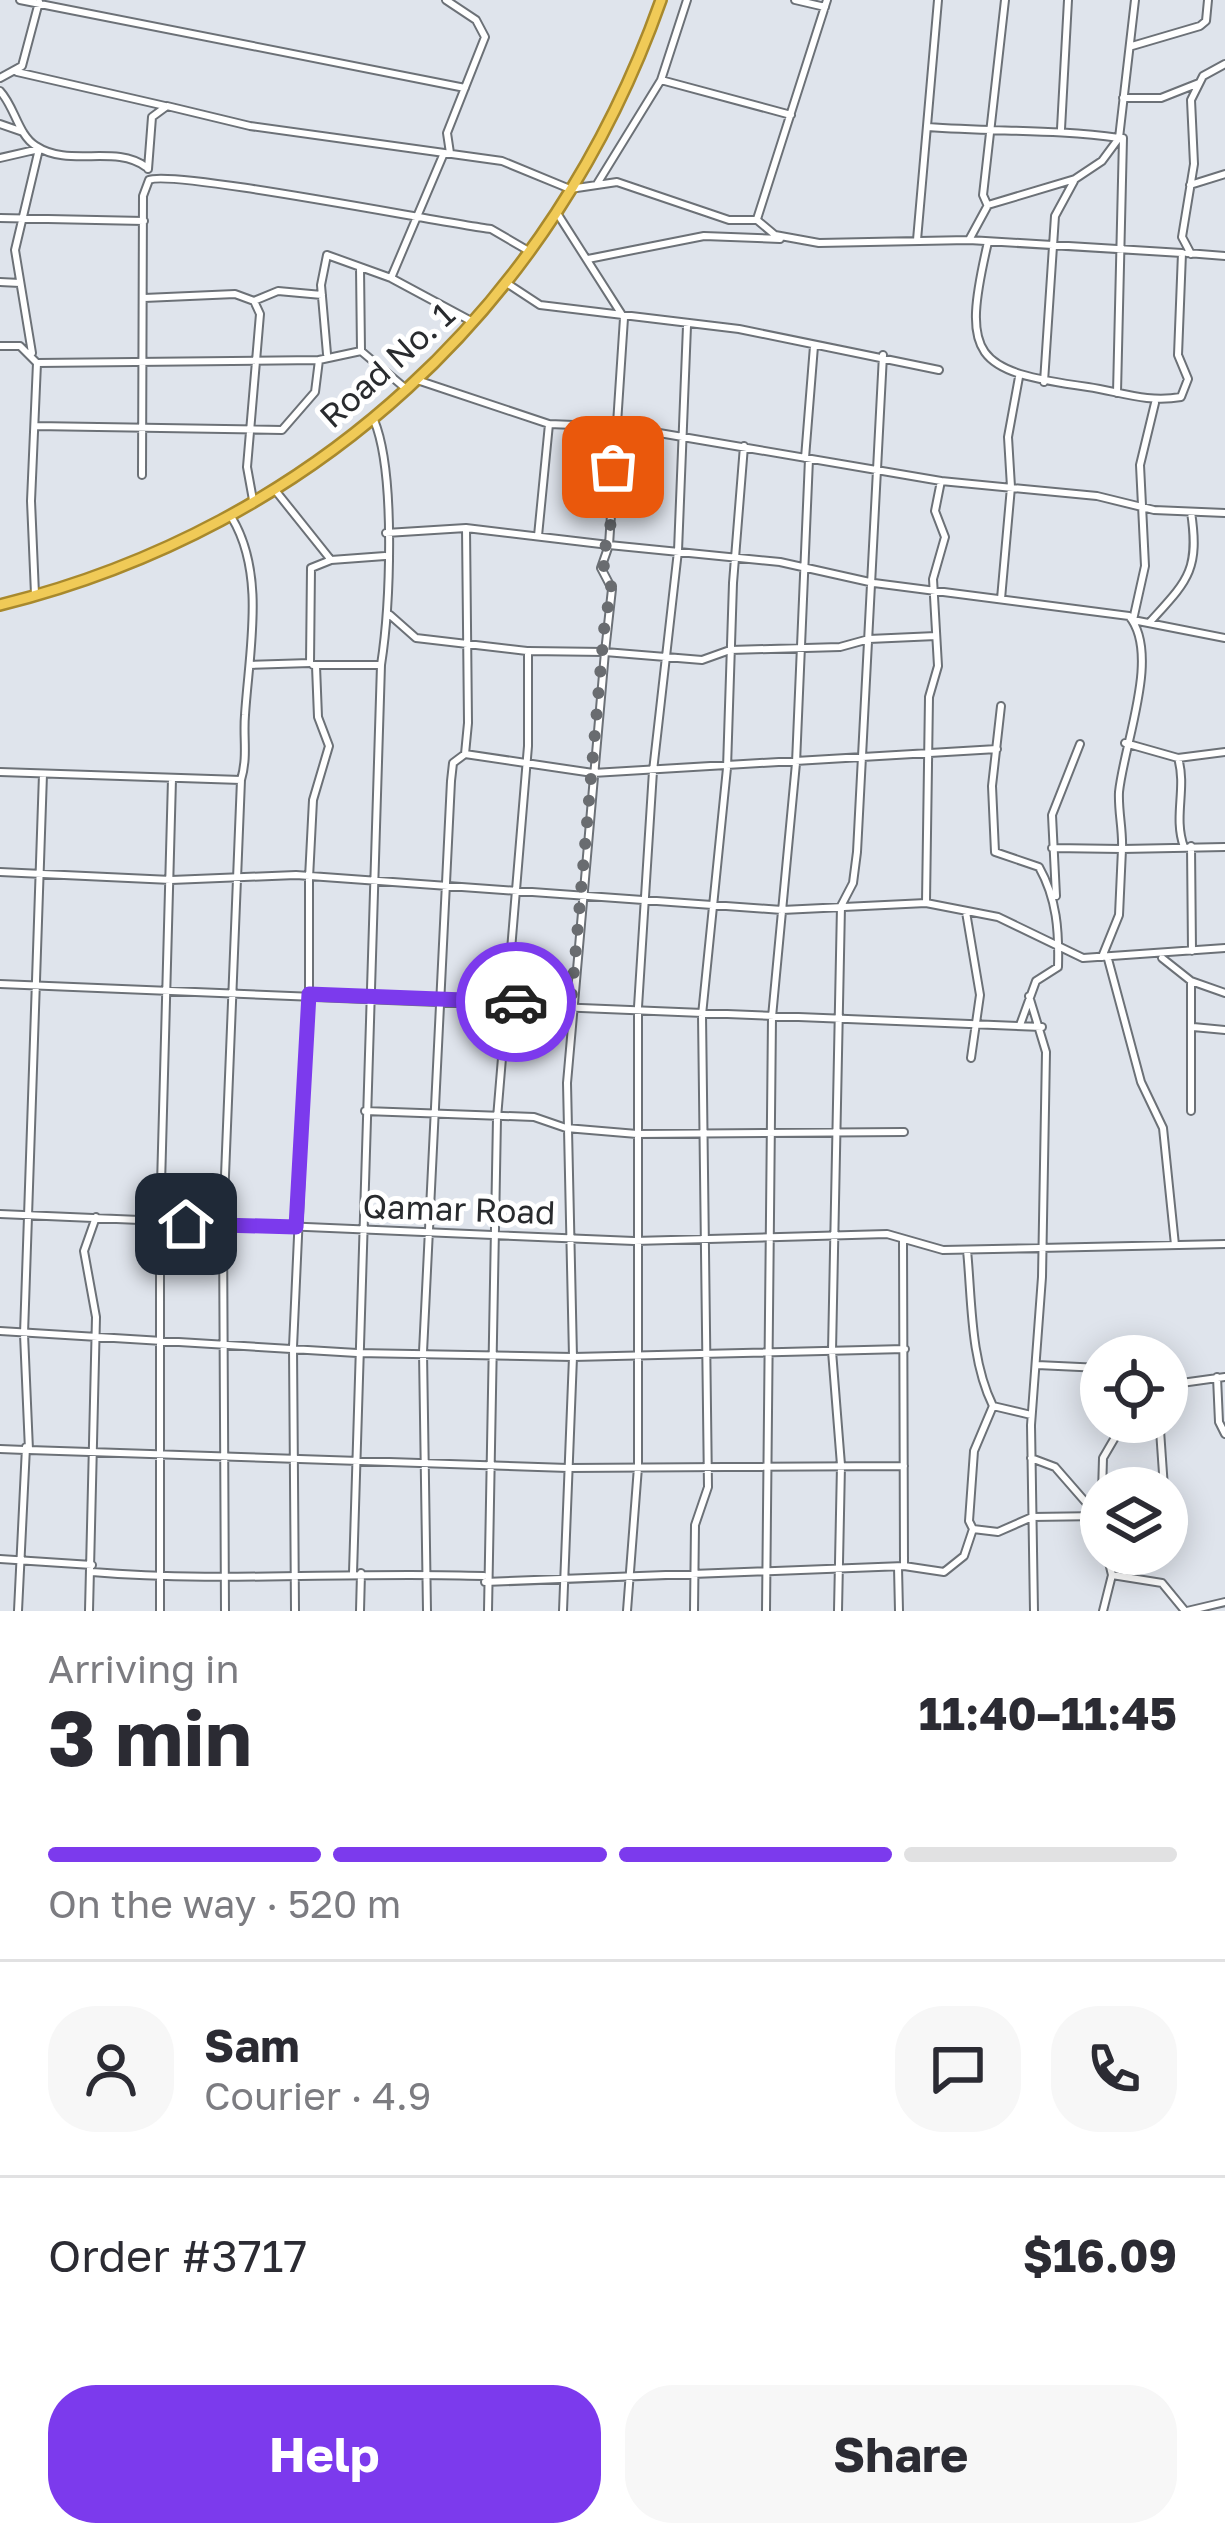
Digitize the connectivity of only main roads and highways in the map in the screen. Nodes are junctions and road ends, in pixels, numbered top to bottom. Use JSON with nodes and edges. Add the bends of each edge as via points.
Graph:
{"nodes":[{"id":1,"x":661,"y":0,"type":"edge"},
{"id":2,"x":0,"y":605,"type":"edge"}],
"edges":[{"from":1,"to":2,"type":"highway","name":"Road No. 1","via":[[556,213],[508,284],[418,380],[232,518],[84,584]]}]}
